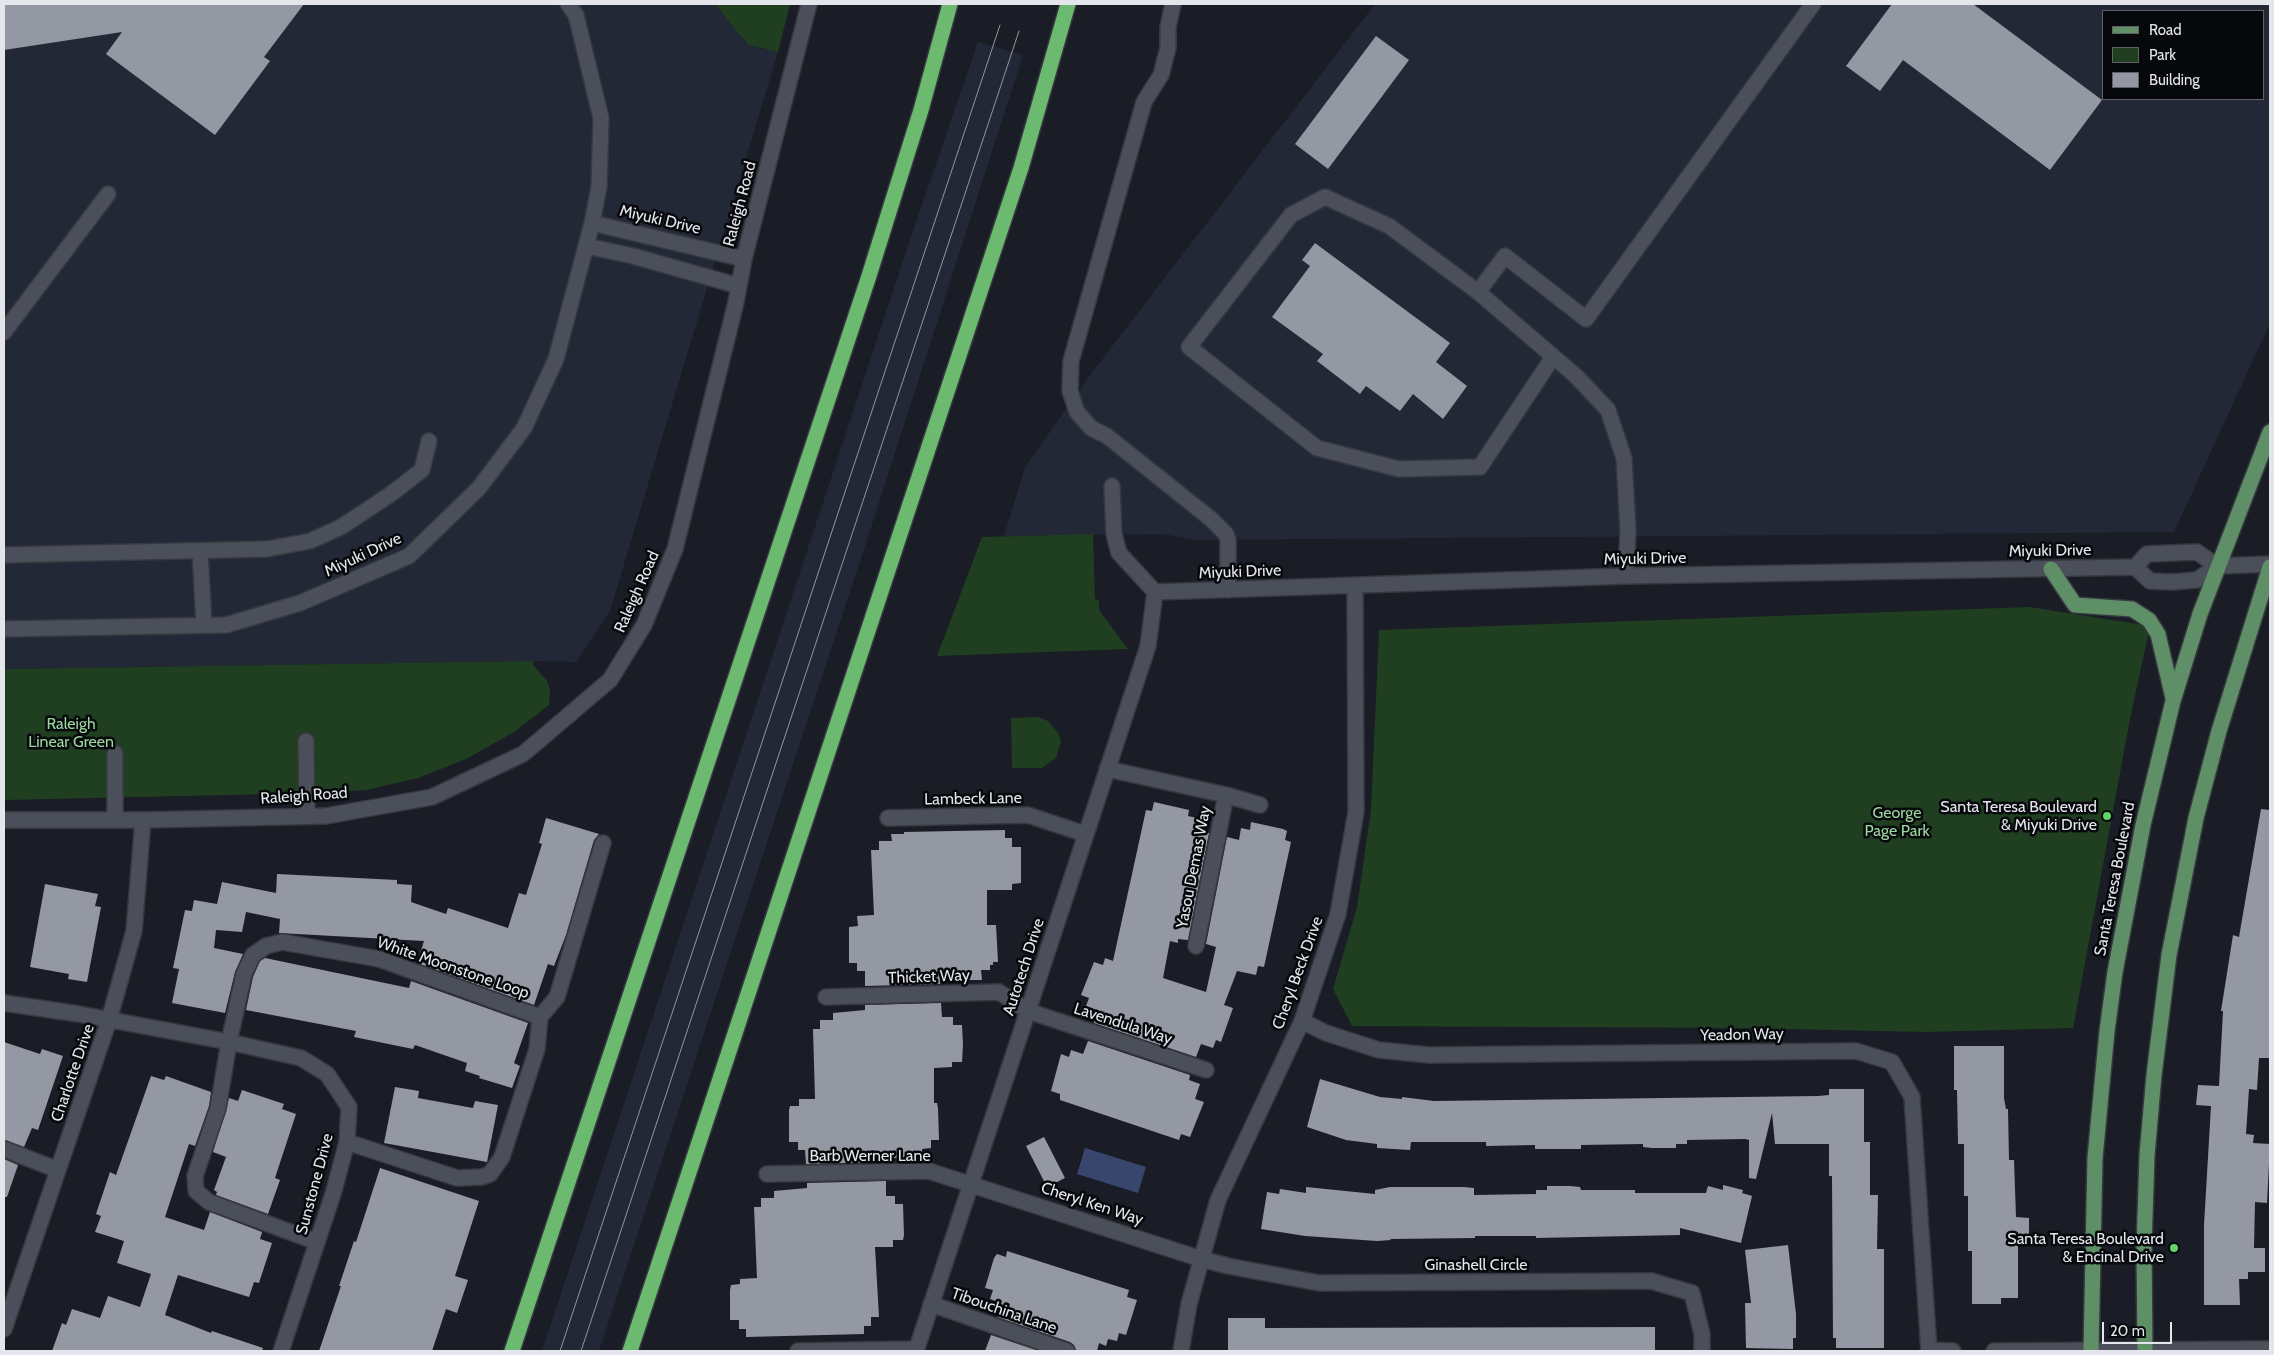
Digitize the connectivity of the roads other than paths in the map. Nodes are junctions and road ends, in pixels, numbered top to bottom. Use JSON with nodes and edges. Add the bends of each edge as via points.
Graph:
{"nodes":[{"id":1,"x":568,"y":4,"type":"edge"},
{"id":2,"x":809,"y":4,"type":"edge"},
{"id":3,"x":950,"y":4,"type":"edge"},
{"id":4,"x":1173,"y":4,"type":"edge"},
{"id":5,"x":1813,"y":4,"type":"edge"},
{"id":6,"x":1067,"y":5,"type":"edge"},
{"id":7,"x":108,"y":194,"type":"dead end"},
{"id":8,"x":592,"y":223,"type":"junction"},
{"id":9,"x":586,"y":246,"type":"junction"},
{"id":10,"x":744,"y":259,"type":"junction"},
{"id":11,"x":739,"y":286,"type":"junction"},
{"id":12,"x":1478,"y":292,"type":"junction"},
{"id":13,"x":4,"y":332,"type":"edge"},
{"id":14,"x":1552,"y":357,"type":"junction"},
{"id":15,"x":2270,"y":432,"type":"edge"},
{"id":16,"x":429,"y":441,"type":"dead end"},
{"id":17,"x":1112,"y":486,"type":"dead end"},
{"id":18,"x":200,"y":551,"type":"junction"},
{"id":19,"x":4,"y":554,"type":"edge"},
{"id":20,"x":2270,"y":565,"type":"edge"},
{"id":21,"x":2217,"y":566,"type":"junction"},
{"id":22,"x":2135,"y":567,"type":"junction"},
{"id":23,"x":2051,"y":569,"type":"junction"},
{"id":24,"x":1626,"y":576,"type":"junction"},
{"id":25,"x":1355,"y":586,"type":"junction"},
{"id":26,"x":1228,"y":590,"type":"junction"},
{"id":27,"x":1156,"y":592,"type":"junction"},
{"id":28,"x":204,"y":625,"type":"junction"},
{"id":29,"x":4,"y":629,"type":"edge"},
{"id":30,"x":2173,"y":701,"type":"junction"},
{"id":31,"x":306,"y":741,"type":"dead end"},
{"id":32,"x":115,"y":753,"type":"dead end"},
{"id":33,"x":1107,"y":769,"type":"junction"},
{"id":34,"x":1226,"y":795,"type":"junction"},
{"id":35,"x":1260,"y":805,"type":"dead end"},
{"id":36,"x":307,"y":816,"type":"junction"},
{"id":37,"x":888,"y":818,"type":"dead end"},
{"id":38,"x":4,"y":820,"type":"edge"},
{"id":39,"x":115,"y":820,"type":"junction"},
{"id":40,"x":143,"y":820,"type":"junction"},
{"id":41,"x":1085,"y":834,"type":"junction"},
{"id":42,"x":603,"y":843,"type":"dead end"},
{"id":43,"x":1196,"y":946,"type":"dead end"},
{"id":44,"x":826,"y":997,"type":"dead end"},
{"id":45,"x":4,"y":1003,"type":"edge"},
{"id":46,"x":1028,"y":1011,"type":"junction"},
{"id":47,"x":540,"y":1016,"type":"junction"},
{"id":48,"x":109,"y":1020,"type":"junction"},
{"id":49,"x":1302,"y":1021,"type":"junction"},
{"id":50,"x":229,"y":1042,"type":"junction"},
{"id":51,"x":1206,"y":1070,"type":"dead end"},
{"id":52,"x":347,"y":1142,"type":"junction"},
{"id":53,"x":4,"y":1149,"type":"edge"},
{"id":54,"x":58,"y":1170,"type":"junction"},
{"id":55,"x":767,"y":1174,"type":"dead end"},
{"id":56,"x":971,"y":1182,"type":"junction"},
{"id":57,"x":317,"y":1242,"type":"junction"},
{"id":58,"x":1201,"y":1258,"type":"junction"},
{"id":59,"x":930,"y":1304,"type":"junction"},
{"id":60,"x":4,"y":1329,"type":"edge"},
{"id":61,"x":2270,"y":1349,"type":"edge"},
{"id":62,"x":916,"y":1350,"type":"edge"},
{"id":63,"x":281,"y":1351,"type":"edge"},
{"id":64,"x":512,"y":1351,"type":"edge"},
{"id":65,"x":630,"y":1351,"type":"edge"},
{"id":66,"x":798,"y":1351,"type":"edge"},
{"id":67,"x":1067,"y":1351,"type":"edge"},
{"id":68,"x":1181,"y":1351,"type":"edge"},
{"id":69,"x":1702,"y":1351,"type":"edge"},
{"id":70,"x":1929,"y":1351,"type":"edge"},
{"id":71,"x":1953,"y":1351,"type":"edge"},
{"id":72,"x":1994,"y":1351,"type":"edge"},
{"id":73,"x":2091,"y":1351,"type":"edge"},
{"id":74,"x":2145,"y":1351,"type":"edge"}],
"edges":[{"from":1,"to":8,"type":"street","via":[[576,15],[601,118],[599,187]]},
{"from":2,"to":10,"type":"street","name":"Raleigh Road"},
{"from":3,"to":64,"type":"highway","via":[[868,279]]},
{"from":4,"to":26,"type":"street","via":[[1161,75],[1144,102],[1071,361],[1070,391],[1077,412],[1091,428],[1106,436],[1226,534]]},
{"from":5,"to":12,"type":"street","via":[[1586,319],[1505,256]]},
{"from":6,"to":65,"type":"highway","via":[[1021,168]]},
{"from":7,"to":13,"type":"street"},
{"from":8,"to":9,"type":"street","name":"Miyuki Drive"},
{"from":8,"to":10,"type":"street","name":"Miyuki Drive"},
{"from":9,"to":11,"type":"street"},
{"from":9,"to":28,"type":"street","name":"Miyuki Drive","via":[[556,359],[524,428],[479,488],[409,556],[300,603],[226,625]]},
{"from":10,"to":11,"type":"street","name":"Raleigh Road"},
{"from":11,"to":36,"type":"street","name":"Raleigh Road","via":[[675,549],[644,626],[610,680],[523,754],[432,797],[326,816]]},
{"from":12,"to":14,"type":"street"},
{"from":12,"to":14,"type":"street","via":[[1389,226],[1325,197],[1291,215],[1189,347],[1317,448],[1399,469],[1480,467]]},
{"from":14,"to":24,"type":"street","via":[[1576,376],[1608,410],[1624,458],[1628,531]]},
{"from":15,"to":21,"type":"main road","name":"Santa Teresa Boulevard"},
{"from":16,"to":18,"type":"street","via":[[422,470],[334,530],[310,541],[267,549]]},
{"from":17,"to":27,"type":"street","via":[[1114,534],[1119,553]]},
{"from":18,"to":19,"type":"street"},
{"from":18,"to":28,"type":"street"},
{"from":20,"to":21,"type":"street"},
{"from":20,"to":74,"type":"main road","via":[[2196,818],[2170,955],[2147,1155]]},
{"from":21,"to":22,"type":"street","via":[[2197,580],[2171,582],[2150,581]]},
{"from":21,"to":22,"type":"street","via":[[2197,552],[2147,554]]},
{"from":21,"to":30,"type":"main road","name":"Santa Teresa Boulevard"},
{"from":22,"to":23,"type":"street","name":"Miyuki Drive"},
{"from":23,"to":24,"type":"street","name":"Miyuki Drive"},
{"from":23,"to":30,"type":"main road","via":[[2075,605],[2132,609],[2149,620],[2158,634]]},
{"from":24,"to":25,"type":"street","name":"Miyuki Drive"},
{"from":25,"to":26,"type":"street","name":"Miyuki Drive"},
{"from":25,"to":49,"type":"street","name":"Cheryl Beck Drive","via":[[1356,812],[1338,914]]},
{"from":26,"to":27,"type":"street","name":"Miyuki Drive"},
{"from":27,"to":33,"type":"street","name":"Autotech Drive","via":[[1148,646]]},
{"from":28,"to":29,"type":"street","name":"Miyuki Drive"},
{"from":30,"to":73,"type":"main road","name":"Santa Teresa Boulevard","via":[[2143,826],[2107,1030],[2095,1158]]},
{"from":31,"to":36,"type":"street"},
{"from":32,"to":39,"type":"street"},
{"from":33,"to":34,"type":"street","name":"Yasou Demas Way"},
{"from":33,"to":41,"type":"street","name":"Autotech Drive"},
{"from":34,"to":35,"type":"street","name":"Yasou Demas Way"},
{"from":34,"to":43,"type":"street","name":"Yasou Demas Way"},
{"from":36,"to":40,"type":"street","name":"Raleigh Road"},
{"from":37,"to":41,"type":"street","name":"Lambeck Lane","via":[[1028,815]]},
{"from":38,"to":39,"type":"street","name":"Raleigh Road"},
{"from":39,"to":40,"type":"street","name":"Raleigh Road"},
{"from":40,"to":48,"type":"street","name":"Charlotte Drive","via":[[134,931]]},
{"from":41,"to":46,"type":"street","name":"Autotech Drive"},
{"from":42,"to":47,"type":"street","via":[[557,997]]},
{"from":44,"to":46,"type":"street","name":"Thicket Way","via":[[999,992]]},
{"from":45,"to":48,"type":"street","name":"Sunstone Drive"},
{"from":46,"to":51,"type":"street","name":"Lavendula Way"},
{"from":46,"to":56,"type":"street","name":"Autotech Drive"},
{"from":47,"to":50,"type":"street","name":"White Moonstone Loop","via":[[397,964],[282,942],[266,946],[253,955],[244,974]]},
{"from":47,"to":52,"type":"street","name":"White Moonstone Loop","via":[[537,1048],[502,1157],[490,1174],[457,1178]]},
{"from":48,"to":50,"type":"street","name":"Sunstone Drive"},
{"from":48,"to":54,"type":"street","name":"Charlotte Drive"},
{"from":49,"to":58,"type":"street","name":"Cheryl Beck Drive","via":[[1218,1200]]},
{"from":49,"to":70,"type":"street","name":"Yeadon Way","via":[[1326,1033],[1379,1050],[1429,1055],[1856,1051],[1892,1062],[1912,1097]]},
{"from":50,"to":52,"type":"street","name":"Sunstone Drive","via":[[301,1058],[327,1074],[349,1107]]},
{"from":50,"to":57,"type":"street","via":[[218,1108],[195,1176],[196,1191],[209,1202]]},
{"from":52,"to":57,"type":"street","name":"Sunstone Drive"},
{"from":53,"to":54,"type":"street"},
{"from":54,"to":60,"type":"street","name":"Charlotte Drive"},
{"from":55,"to":56,"type":"street","name":"Barb Werner Lane","via":[[929,1171]]},
{"from":56,"to":58,"type":"street","name":"Cheryl Ken Way"},
{"from":56,"to":59,"type":"street","name":"Autotech Drive"},
{"from":57,"to":63,"type":"street","name":"Sunstone Drive"},
{"from":58,"to":68,"type":"street","name":"Cheryl Beck Drive"},
{"from":58,"to":69,"type":"street","name":"Ginashell Circle","via":[[1319,1283],[1651,1281],[1692,1293],[1702,1334]]},
{"from":59,"to":62,"type":"street","name":"Autotech Drive"},
{"from":59,"to":67,"type":"street","name":"Tibouchina Lane"},
{"from":61,"to":74,"type":"street"},
{"from":62,"to":66,"type":"street"},
{"from":70,"to":71,"type":"street"},
{"from":72,"to":73,"type":"street"},
{"from":73,"to":74,"type":"street"}]}
